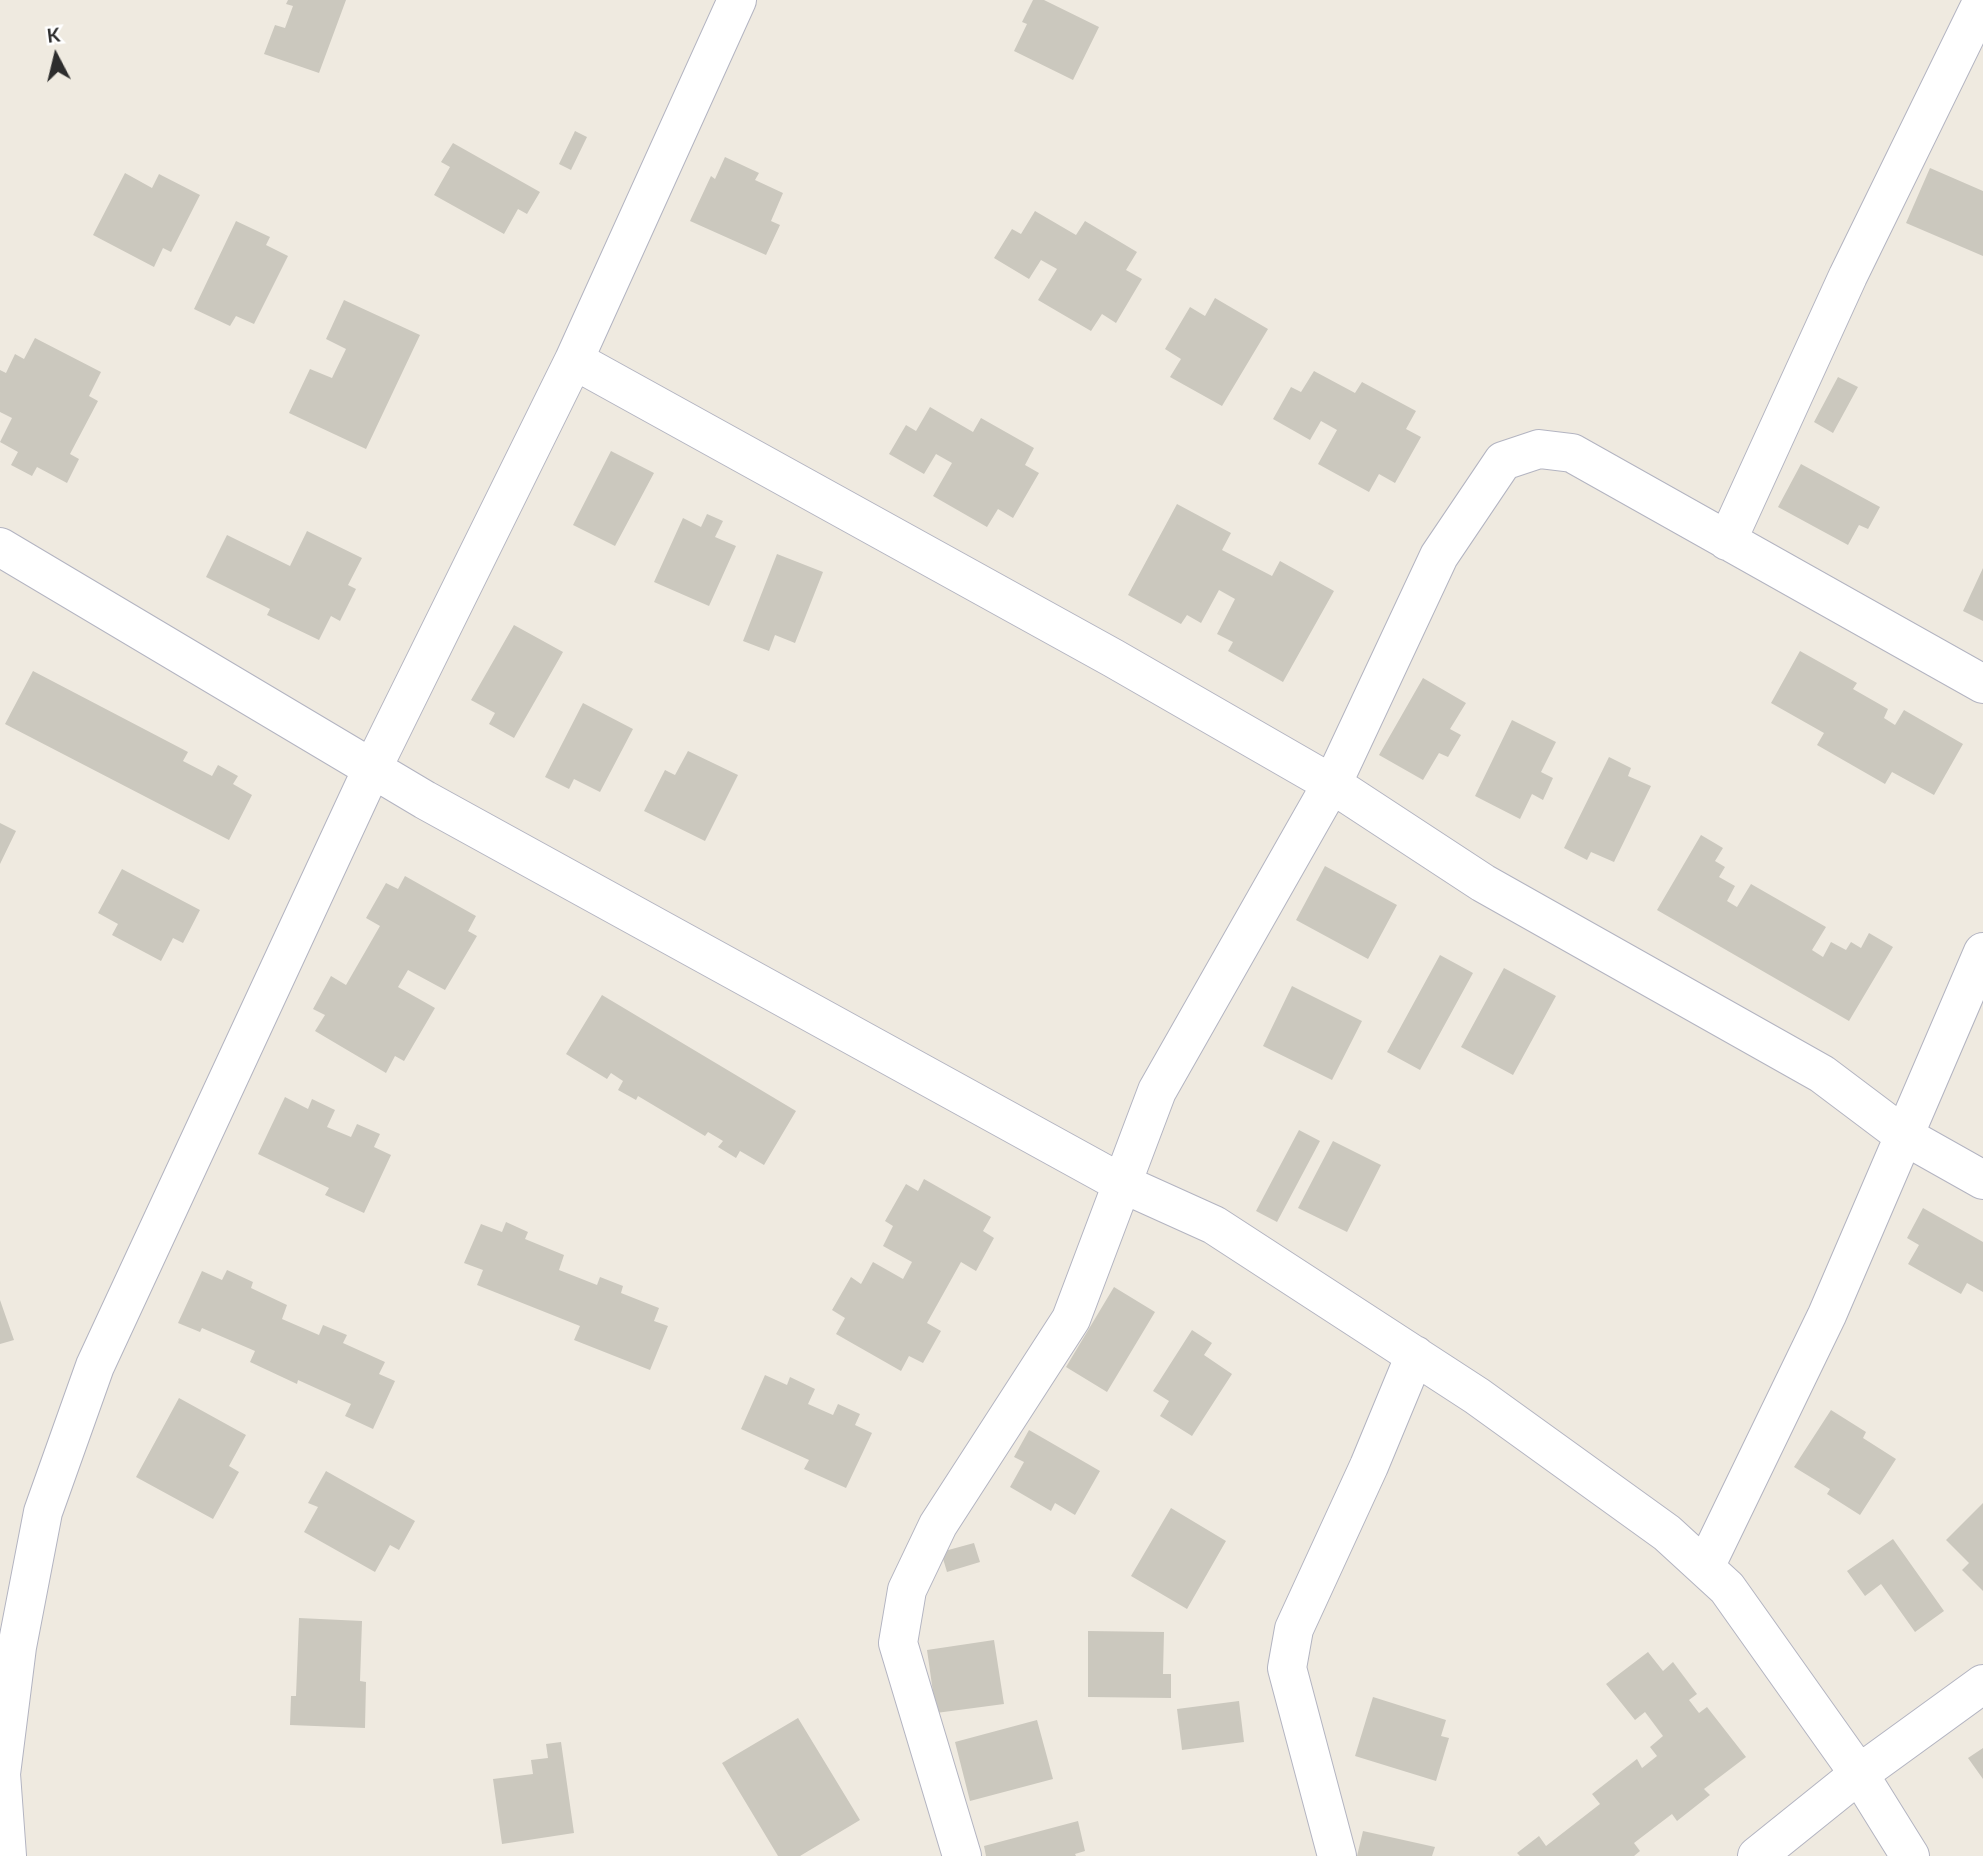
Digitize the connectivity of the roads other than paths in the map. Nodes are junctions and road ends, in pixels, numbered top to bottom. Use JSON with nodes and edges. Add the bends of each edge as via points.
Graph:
{"nodes":[{"id":1,"x":737,"y":0,"type":"edge"},
{"id":2,"x":1983,"y":0,"type":"edge"},
{"id":3,"x":574,"y":360,"type":"junction"},
{"id":4,"x":1727,"y":541,"type":"junction"},
{"id":5,"x":0,"y":547,"type":"edge"},
{"id":6,"x":1983,"y":684,"type":"edge"},
{"id":7,"x":372,"y":769,"type":"junction"},
{"id":8,"x":1332,"y":783,"type":"junction"},
{"id":9,"x":1983,"y":952,"type":"edge"},
{"id":10,"x":1903,"y":1135,"type":"junction"},
{"id":11,"x":1983,"y":1180,"type":"edge"},
{"id":12,"x":1121,"y":1183,"type":"junction"},
{"id":13,"x":1415,"y":1355,"type":"junction"},
{"id":14,"x":1705,"y":1567,"type":"junction"},
{"id":15,"x":1983,"y":1684,"type":"edge"},
{"id":16,"x":1859,"y":1774,"type":"junction"},
{"id":17,"x":1,"y":1799,"type":"edge"},
{"id":18,"x":7,"y":1856,"type":"edge"},
{"id":19,"x":962,"y":1856,"type":"edge"},
{"id":20,"x":1337,"y":1856,"type":"edge"},
{"id":21,"x":1757,"y":1856,"type":"edge"},
{"id":22,"x":1910,"y":1856,"type":"edge"}],
"edges":[{"from":1,"to":3,"type":"street"},
{"from":2,"to":4,"type":"street","via":[[1848,276]]},
{"from":3,"to":7,"type":"street"},
{"from":3,"to":8,"type":"street"},
{"from":4,"to":6,"type":"street"},
{"from":4,"to":8,"type":"street","via":[[1572,453],[1539,449],[1503,461],[1439,556]]},
{"from":5,"to":7,"type":"street"},
{"from":7,"to":12,"type":"street"},
{"from":7,"to":17,"type":"street","via":[[95,1366],[43,1512],[17,1647]]},
{"from":8,"to":10,"type":"street","via":[[1483,883],[1822,1074]]},
{"from":8,"to":12,"type":"street","via":[[1157,1091]]},
{"from":9,"to":10,"type":"street"},
{"from":10,"to":11,"type":"street"},
{"from":10,"to":14,"type":"street","via":[[1827,1315]]},
{"from":12,"to":13,"type":"street","via":[[1214,1225]]},
{"from":12,"to":19,"type":"street","via":[[1071,1319],[938,1525],[907,1590],[898,1643]]},
{"from":13,"to":14,"type":"street","via":[[1667,1532]]},
{"from":13,"to":20,"type":"street","via":[[1294,1629],[1287,1668]]},
{"from":14,"to":16,"type":"street","via":[[1727,1588]]},
{"from":15,"to":16,"type":"street"},
{"from":16,"to":21,"type":"street"},
{"from":16,"to":22,"type":"street"},
{"from":17,"to":18,"type":"street"}]}
